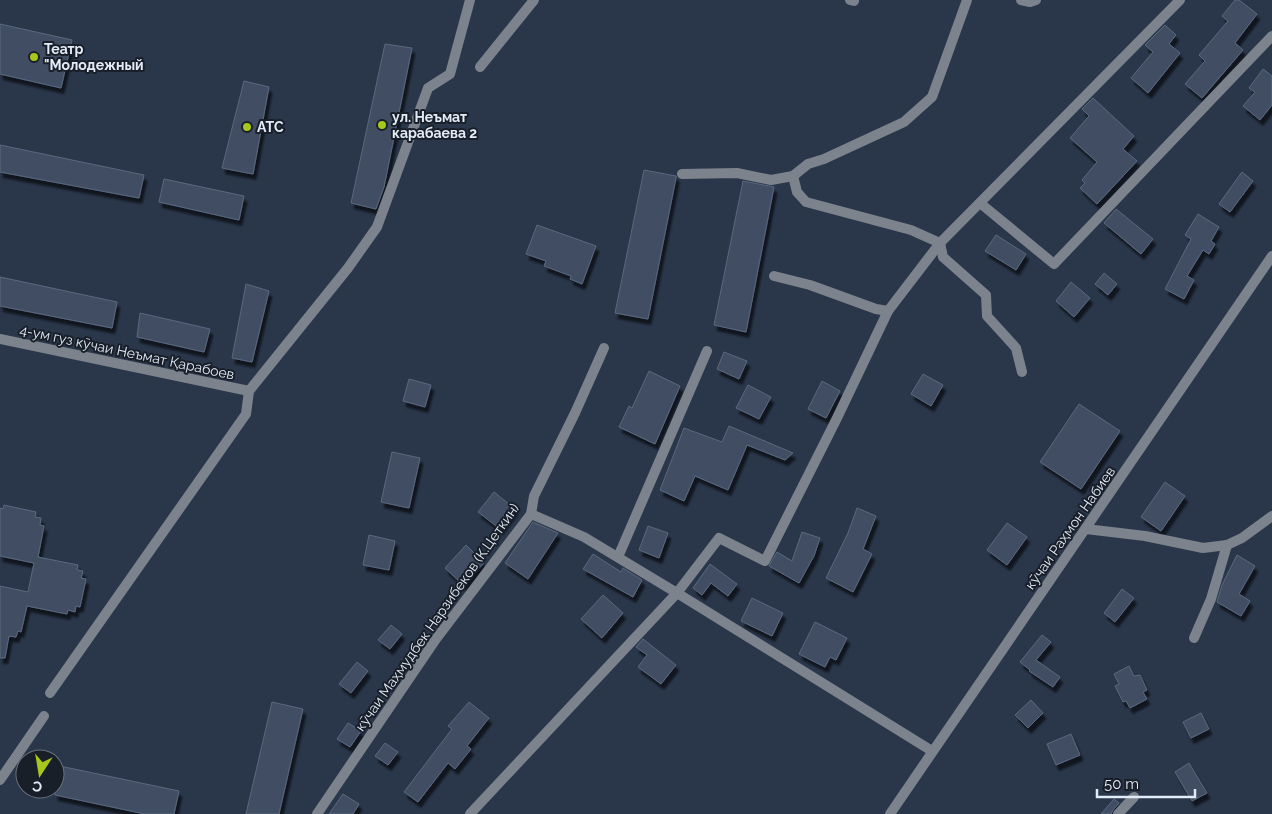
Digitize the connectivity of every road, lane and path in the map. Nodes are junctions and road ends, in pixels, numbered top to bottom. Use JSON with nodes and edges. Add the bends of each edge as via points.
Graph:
{"nodes":[{"id":1,"x":470,"y":0,"type":"edge"},
{"id":2,"x":534,"y":0,"type":"edge"},
{"id":3,"x":967,"y":0,"type":"edge"},
{"id":4,"x":1021,"y":0,"type":"edge"},
{"id":5,"x":1036,"y":0,"type":"edge"},
{"id":6,"x":1180,"y":0,"type":"edge"},
{"id":7,"x":1272,"y":36,"type":"edge"},
{"id":8,"x":480,"y":67,"type":"dead end"},
{"id":9,"x":682,"y":174,"type":"dead end"},
{"id":10,"x":793,"y":176,"type":"junction"},
{"id":11,"x":980,"y":203,"type":"junction"},
{"id":12,"x":940,"y":243,"type":"junction"},
{"id":13,"x":1272,"y":256,"type":"edge"},
{"id":14,"x":774,"y":276,"type":"dead end"},
{"id":15,"x":888,"y":311,"type":"junction"},
{"id":16,"x":0,"y":339,"type":"edge"},
{"id":17,"x":604,"y":348,"type":"dead end"},
{"id":18,"x":706,"y":352,"type":"dead end"},
{"id":19,"x":1022,"y":372,"type":"dead end"},
{"id":20,"x":249,"y":391,"type":"junction"},
{"id":21,"x":531,"y":514,"type":"junction"},
{"id":22,"x":1272,"y":516,"type":"edge"},
{"id":23,"x":1086,"y":529,"type":"junction"},
{"id":24,"x":1227,"y":545,"type":"junction"},
{"id":25,"x":618,"y":558,"type":"junction"},
{"id":26,"x":677,"y":592,"type":"junction"},
{"id":27,"x":1194,"y":638,"type":"dead end"},
{"id":28,"x":50,"y":693,"type":"dead end"},
{"id":29,"x":44,"y":716,"type":"dead end"},
{"id":30,"x":932,"y":751,"type":"junction"},
{"id":31,"x":0,"y":780,"type":"edge"},
{"id":32,"x":1134,"y":797,"type":"dead end"},
{"id":33,"x":317,"y":814,"type":"edge"},
{"id":34,"x":470,"y":814,"type":"edge"},
{"id":35,"x":890,"y":814,"type":"edge"},
{"id":36,"x":1118,"y":814,"type":"edge"}],
"edges":[{"from":1,"to":20,"type":"street","via":[[450,74],[428,88],[377,227]]},
{"from":2,"to":8,"type":"street"},
{"from":3,"to":10,"type":"street","via":[[932,97],[904,122],[808,164]]},
{"from":4,"to":5,"type":"street"},
{"from":6,"to":11,"type":"street"},
{"from":7,"to":11,"type":"street","via":[[1054,264]]},
{"from":9,"to":10,"type":"street","via":[[737,173],[771,180]]},
{"from":10,"to":12,"type":"street","via":[[797,192],[806,202],[911,230]]},
{"from":11,"to":12,"type":"street"},
{"from":12,"to":15,"type":"street"},
{"from":12,"to":19,"type":"street","via":[[943,257],[986,295],[987,316],[1016,348]]},
{"from":13,"to":23,"type":"street","name":"кӯчаи Раҳмон Набиев"},
{"from":14,"to":15,"type":"street"},
{"from":15,"to":26,"type":"street","via":[[765,561],[719,538]]},
{"from":16,"to":20,"type":"street","name":"4-ум гуз кӯчаи Неъмат Қарабоев"},
{"from":17,"to":21,"type":"street","name":"кӯчаи Маҳмудбек Нарзибеков (К.Цеткин)","via":[[534,496]]},
{"from":18,"to":25,"type":"street"},
{"from":20,"to":28,"type":"street","via":[[246,414]]},
{"from":21,"to":25,"type":"street","via":[[584,537]]},
{"from":21,"to":33,"type":"street","name":"кӯчаи Маҳмудбек Нарзибеков (К.Цеткин)","via":[[436,639]]},
{"from":22,"to":24,"type":"street"},
{"from":23,"to":24,"type":"street","via":[[1145,536],[1203,548]]},
{"from":23,"to":30,"type":"street","name":"кӯчаи Раҳмон Набиев"},
{"from":24,"to":27,"type":"street","via":[[1211,599]]},
{"from":25,"to":26,"type":"street"},
{"from":26,"to":30,"type":"street"},
{"from":26,"to":34,"type":"street"},
{"from":29,"to":31,"type":"street"},
{"from":30,"to":35,"type":"street","name":"кӯчаи Раҳмон Набиев"},
{"from":32,"to":36,"type":"street"}]}
